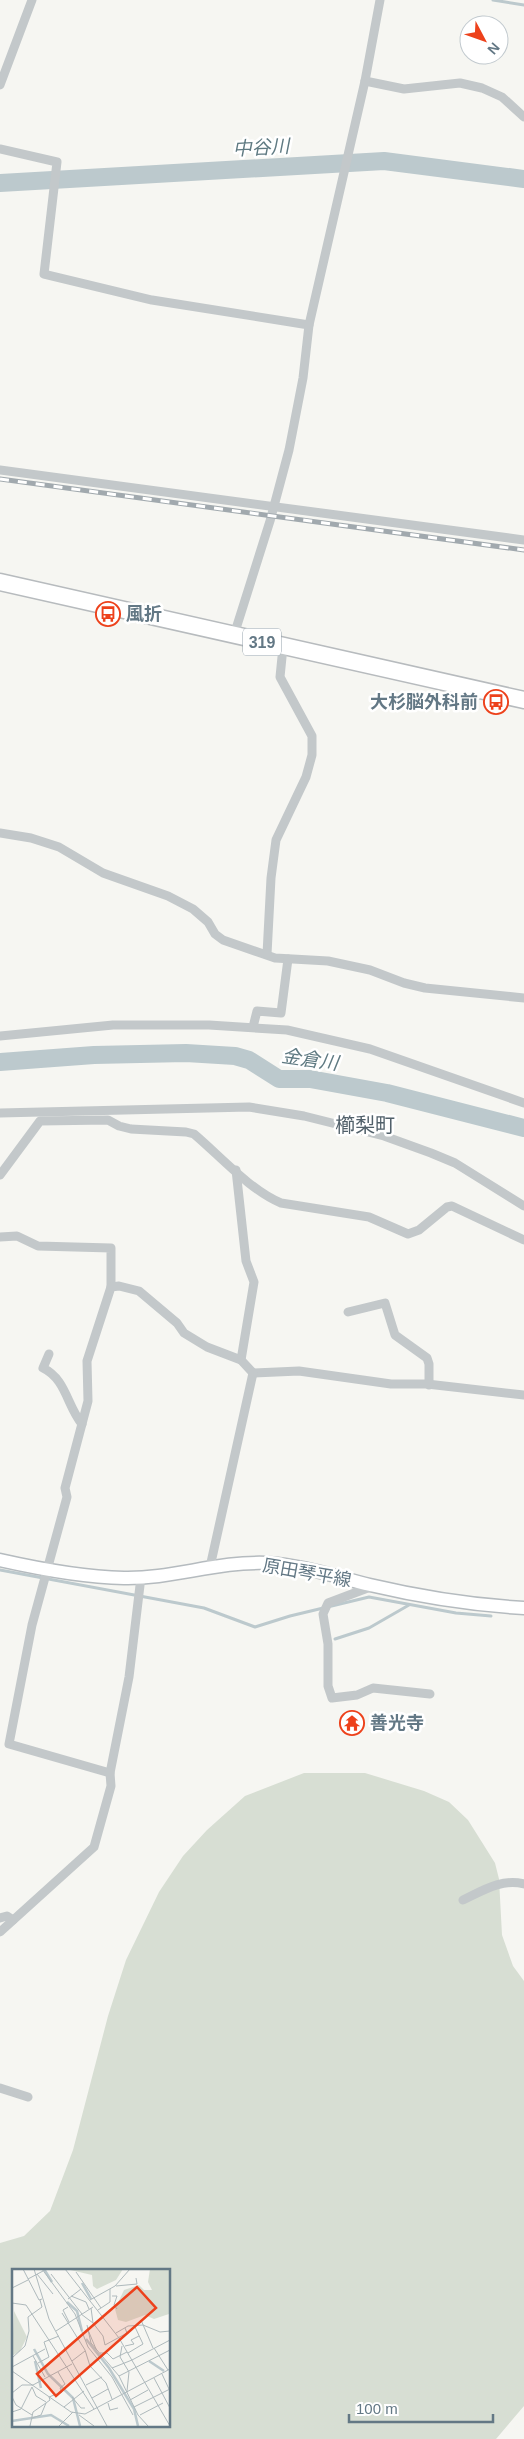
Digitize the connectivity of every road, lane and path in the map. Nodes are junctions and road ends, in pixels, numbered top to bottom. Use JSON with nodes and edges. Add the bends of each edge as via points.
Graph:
{"nodes":[{"id":1,"x":32,"y":0,"type":"edge"},
{"id":2,"x":380,"y":0,"type":"edge"},
{"id":3,"x":365,"y":81,"type":"junction"},
{"id":4,"x":0,"y":84,"type":"edge"},
{"id":5,"x":524,"y":117,"type":"edge"},
{"id":6,"x":0,"y":149,"type":"edge"},
{"id":7,"x":309,"y":325,"type":"junction"},
{"id":8,"x":0,"y":470,"type":"edge"},
{"id":9,"x":274,"y":507,"type":"junction"},
{"id":10,"x":524,"y":540,"type":"edge"},
{"id":11,"x":0,"y":582,"type":"edge"},
{"id":12,"x":234,"y":635,"type":"junction"},
{"id":13,"x":283,"y":647,"type":"junction"},
{"id":14,"x":524,"y":700,"type":"edge"},
{"id":15,"x":0,"y":833,"type":"edge"},
{"id":16,"x":267,"y":954,"type":"junction"},
{"id":17,"x":288,"y":959,"type":"junction"},
{"id":18,"x":524,"y":998,"type":"edge"},
{"id":19,"x":253,"y":1027,"type":"junction"},
{"id":20,"x":0,"y":1036,"type":"edge"},
{"id":21,"x":524,"y":1104,"type":"edge"},
{"id":22,"x":0,"y":1113,"type":"edge"},
{"id":23,"x":108,"y":1116,"type":"junction"},
{"id":24,"x":236,"y":1170,"type":"junction"},
{"id":25,"x":0,"y":1175,"type":"edge"},
{"id":26,"x":524,"y":1206,"type":"edge"},
{"id":27,"x":0,"y":1237,"type":"edge"},
{"id":28,"x":524,"y":1240,"type":"edge"},
{"id":29,"x":111,"y":1288,"type":"junction"},
{"id":30,"x":348,"y":1312,"type":"dead end"},
{"id":31,"x":49,"y":1354,"type":"dead end"},
{"id":32,"x":241,"y":1360,"type":"junction"},
{"id":33,"x":252,"y":1373,"type":"junction"},
{"id":34,"x":429,"y":1385,"type":"junction"},
{"id":35,"x":524,"y":1394,"type":"edge"},
{"id":36,"x":82,"y":1424,"type":"junction"},
{"id":37,"x":0,"y":1560,"type":"edge"},
{"id":38,"x":210,"y":1567,"type":"junction"},
{"id":39,"x":45,"y":1577,"type":"junction"},
{"id":40,"x":142,"y":1577,"type":"junction"},
{"id":41,"x":373,"y":1586,"type":"junction"},
{"id":42,"x":524,"y":1608,"type":"edge"},
{"id":43,"x":430,"y":1694,"type":"dead end"},
{"id":44,"x":110,"y":1773,"type":"junction"},
{"id":45,"x":524,"y":1884,"type":"edge"},
{"id":46,"x":463,"y":1900,"type":"dead end"},
{"id":47,"x":0,"y":1918,"type":"edge"},
{"id":48,"x":13,"y":1920,"type":"junction"},
{"id":49,"x":0,"y":1932,"type":"edge"},
{"id":50,"x":0,"y":2088,"type":"edge"},
{"id":51,"x":28,"y":2097,"type":"dead end"}],
"edges":[{"from":1,"to":4,"type":"street"},
{"from":2,"to":3,"type":"street"},
{"from":3,"to":5,"type":"street","via":[[404,89],[460,82],[502,97]]},
{"from":3,"to":7,"type":"street"},
{"from":6,"to":7,"type":"street","via":[[57,162],[44,274],[152,300]]},
{"from":7,"to":9,"type":"street","via":[[303,378]]},
{"from":8,"to":9,"type":"street"},
{"from":9,"to":10,"type":"street"},
{"from":9,"to":12,"type":"street"},
{"from":11,"to":12,"type":"highway","number":"319"},
{"from":12,"to":13,"type":"highway","number":"319"},
{"from":13,"to":14,"type":"highway","number":"319"},
{"from":13,"to":16,"type":"street","via":[[280,677],[312,736],[312,755],[306,777],[276,840]]},
{"from":15,"to":16,"type":"street","via":[[59,847],[103,873],[168,896],[193,909],[224,940]]},
{"from":16,"to":17,"type":"street"},
{"from":17,"to":18,"type":"street","via":[[328,961],[370,970],[425,988]]},
{"from":17,"to":19,"type":"street","via":[[282,1013],[257,1011]]},
{"from":19,"to":20,"type":"street","via":[[113,1024]]},
{"from":19,"to":21,"type":"street","via":[[287,1030],[370,1049]]},
{"from":22,"to":23,"type":"street"},
{"from":23,"to":24,"type":"street","via":[[119,1126],[130,1129],[194,1134]]},
{"from":23,"to":25,"type":"street","via":[[40,1121]]},
{"from":23,"to":26,"type":"street","via":[[249,1107],[304,1116],[384,1136],[432,1153]]},
{"from":24,"to":28,"type":"street","via":[[281,1203],[369,1216],[408,1234],[420,1230],[447,1206],[452,1206]]},
{"from":24,"to":32,"type":"street","via":[[246,1261],[254,1282]]},
{"from":27,"to":29,"type":"street","via":[[17,1236],[38,1246],[111,1248]]},
{"from":29,"to":32,"type":"street","via":[[119,1286],[139,1291],[177,1323],[184,1333],[207,1347]]},
{"from":29,"to":36,"type":"street","via":[[87,1361],[88,1401]]},
{"from":30,"to":34,"type":"street","via":[[385,1303],[395,1335],[427,1358],[430,1364]]},
{"from":31,"to":36,"type":"street","via":[[43,1368],[57,1378]]},
{"from":32,"to":33,"type":"street"},
{"from":33,"to":34,"type":"street","via":[[299,1371],[391,1384]]},
{"from":33,"to":38,"type":"street"},
{"from":34,"to":35,"type":"street"},
{"from":36,"to":39,"type":"street","via":[[65,1488],[67,1497]]},
{"from":37,"to":39,"type":"main road","name":"原田琴平線"},
{"from":38,"to":40,"type":"main road","name":"原田琴平線"},
{"from":38,"to":41,"type":"main road","name":"原田琴平線","via":[[227,1563],[268,1563]]},
{"from":39,"to":40,"type":"main road","name":"原田琴平線"},
{"from":39,"to":44,"type":"street","via":[[32,1625],[9,1744]]},
{"from":40,"to":44,"type":"street"},
{"from":41,"to":42,"type":"main road","name":"原田琴平線","via":[[444,1600]]},
{"from":41,"to":43,"type":"street","via":[[327,1604],[324,1614],[328,1686],[332,1698],[357,1695],[373,1688]]},
{"from":44,"to":48,"type":"street","via":[[111,1786],[94,1847]]},
{"from":45,"to":46,"type":"street","via":[[513,1881],[496,1885]]},
{"from":47,"to":48,"type":"street","via":[[7,1916]]},
{"from":48,"to":49,"type":"street"},
{"from":50,"to":51,"type":"street"}]}
